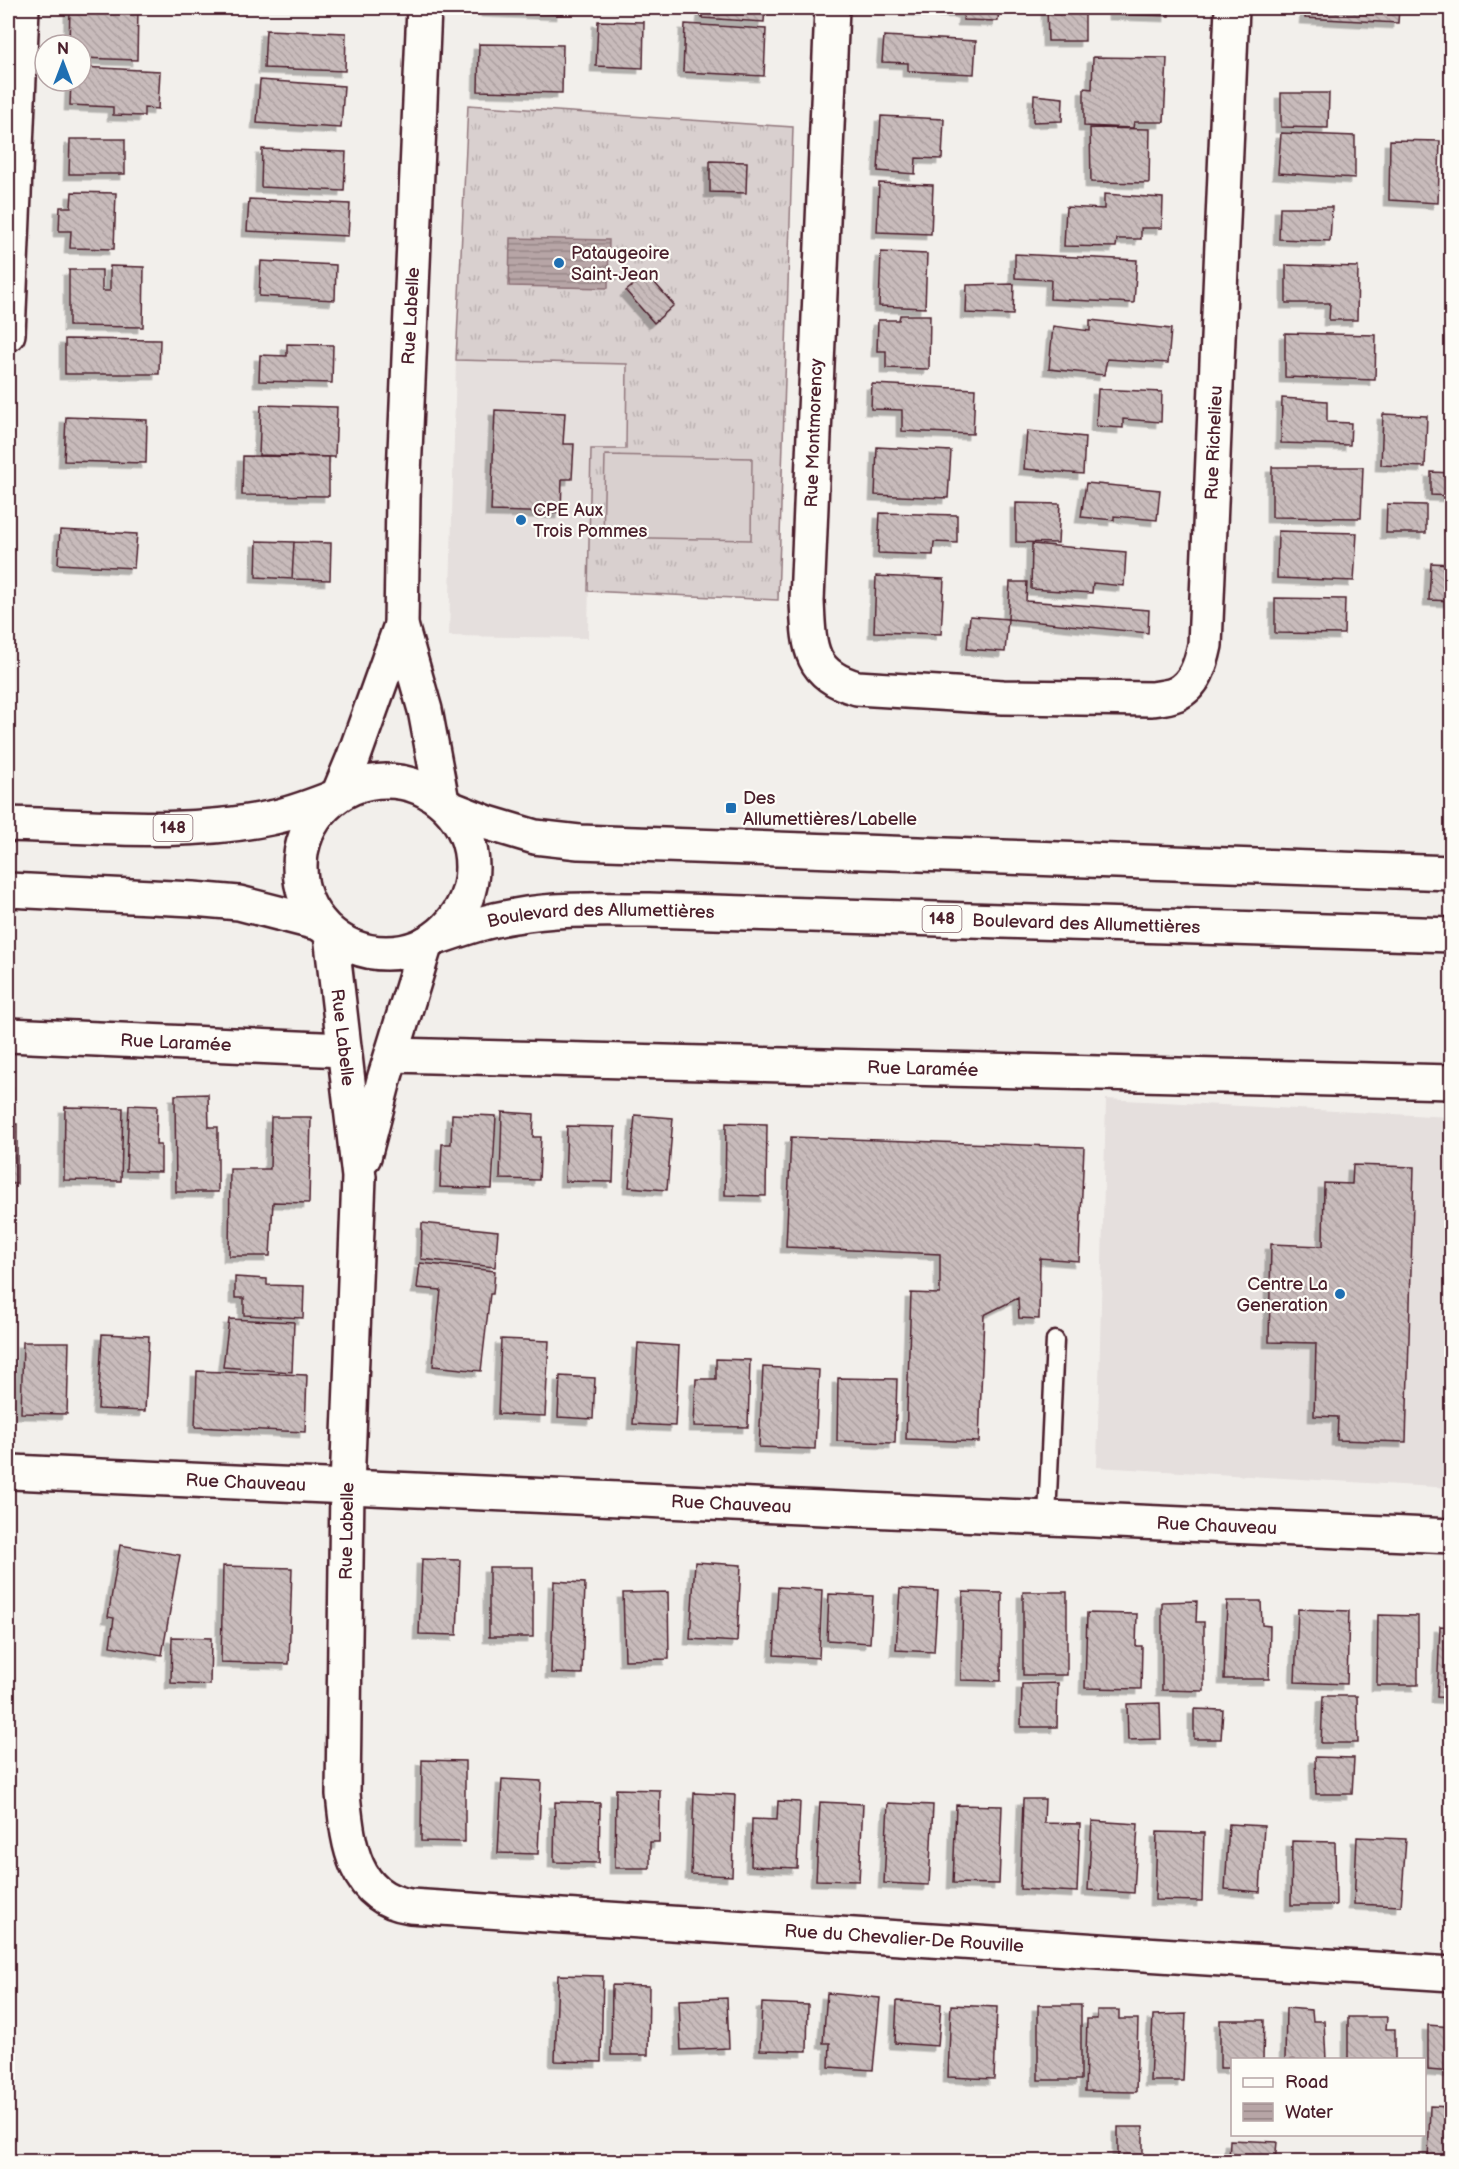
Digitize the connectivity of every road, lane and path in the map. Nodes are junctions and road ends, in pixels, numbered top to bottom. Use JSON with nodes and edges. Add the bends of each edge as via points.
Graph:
{"nodes":[{"id":1,"x":22,"y":8,"type":"edge"},
{"id":2,"x":424,"y":8,"type":"edge"},
{"id":3,"x":832,"y":8,"type":"edge"},
{"id":4,"x":1232,"y":8,"type":"edge"},
{"id":5,"x":11,"y":168,"type":"edge"},
{"id":6,"x":8,"y":334,"type":"edge"},
{"id":7,"x":401,"y":625,"type":"junction"},
{"id":8,"x":1003,"y":697,"type":"joint"},
{"id":9,"x":337,"y":796,"type":"junction"},
{"id":10,"x":446,"y":804,"type":"junction"},
{"id":11,"x":8,"y":824,"type":"edge"},
{"id":12,"x":1452,"y":873,"type":"edge"},
{"id":13,"x":8,"y":890,"type":"edge"},
{"id":14,"x":115,"y":896,"type":"junction"},
{"id":15,"x":8,"y":905,"type":"edge"},
{"id":16,"x":326,"y":929,"type":"junction"},
{"id":17,"x":1452,"y":935,"type":"edge"},
{"id":18,"x":431,"y":941,"type":"junction"},
{"id":19,"x":8,"y":1035,"type":"edge"},
{"id":20,"x":344,"y":1050,"type":"junction"},
{"id":21,"x":393,"y":1055,"type":"junction"},
{"id":22,"x":1452,"y":1082,"type":"edge"},
{"id":23,"x":359,"y":1177,"type":"junction"},
{"id":24,"x":1054,"y":1340,"type":"dead end"},
{"id":25,"x":12,"y":1472,"type":"dead end"},
{"id":26,"x":347,"y":1487,"type":"junction"},
{"id":27,"x":1047,"y":1518,"type":"junction"},
{"id":28,"x":1452,"y":1536,"type":"edge"},
{"id":29,"x":365,"y":1881,"type":"joint"},
{"id":30,"x":1452,"y":1974,"type":"edge"}],
"edges":[{"from":1,"to":5,"type":"main road"},
{"from":2,"to":7,"type":"main road","name":"Rue Labelle"},
{"from":3,"to":8,"type":"main road","name":"Rue Montmorency","via":[[807,601],[810,646],[816,664],[841,684]]},
{"from":4,"to":8,"type":"main road","name":"Rue Richelieu","via":[[1202,663],[1186,687],[1152,699]]},
{"from":5,"to":6,"type":"main road"},
{"from":7,"to":9,"type":"main road","name":"Rue Labelle"},
{"from":7,"to":10,"type":"main road","name":"Rue Labelle"},
{"from":9,"to":10,"type":"main road","via":[[366,783],[403,782],[422,788]]},
{"from":9,"to":11,"type":"main road","number":"148","via":[[271,818],[236,824]]},
{"from":9,"to":16,"type":"main road","via":[[318,813],[306,834],[300,858],[301,882],[308,904]]},
{"from":10,"to":12,"type":"main road","via":[[488,823],[535,837],[579,842]]},
{"from":10,"to":18,"type":"main road","via":[[466,833],[473,862],[469,891],[457,917]]},
{"from":13,"to":14,"type":"main road"},
{"from":14,"to":15,"type":"main road"},
{"from":14,"to":16,"type":"main road","via":[[239,903]]},
{"from":16,"to":18,"type":"main road","via":[[348,945],[367,951],[407,951]]},
{"from":16,"to":20,"type":"main road","name":"Rue Labelle"},
{"from":17,"to":18,"type":"main road","name":"Boulevard des Allumettières","number":"148","via":[[649,910],[518,915]]},
{"from":18,"to":21,"type":"main road","name":"Rue Labelle"},
{"from":19,"to":20,"type":"main road","name":"Rue Laramée"},
{"from":20,"to":23,"type":"main road","name":"Rue Labelle"},
{"from":21,"to":22,"type":"main road","name":"Rue Laramée"},
{"from":21,"to":23,"type":"main road","name":"Rue Labelle"},
{"from":23,"to":26,"type":"main road","name":"Rue Labelle"},
{"from":24,"to":27,"type":"lane"},
{"from":25,"to":26,"type":"main road","name":"Rue Chauveau"},
{"from":26,"to":27,"type":"main road","name":"Rue Chauveau"},
{"from":26,"to":29,"type":"main road","name":"Rue Labelle","via":[[344,1794],[347,1833],[354,1862]]},
{"from":27,"to":28,"type":"main road","name":"Rue Chauveau"},
{"from":29,"to":30,"type":"main road","name":"Rue du Chevalier-De Rouville","via":[[394,1904],[410,1906]]}]}
